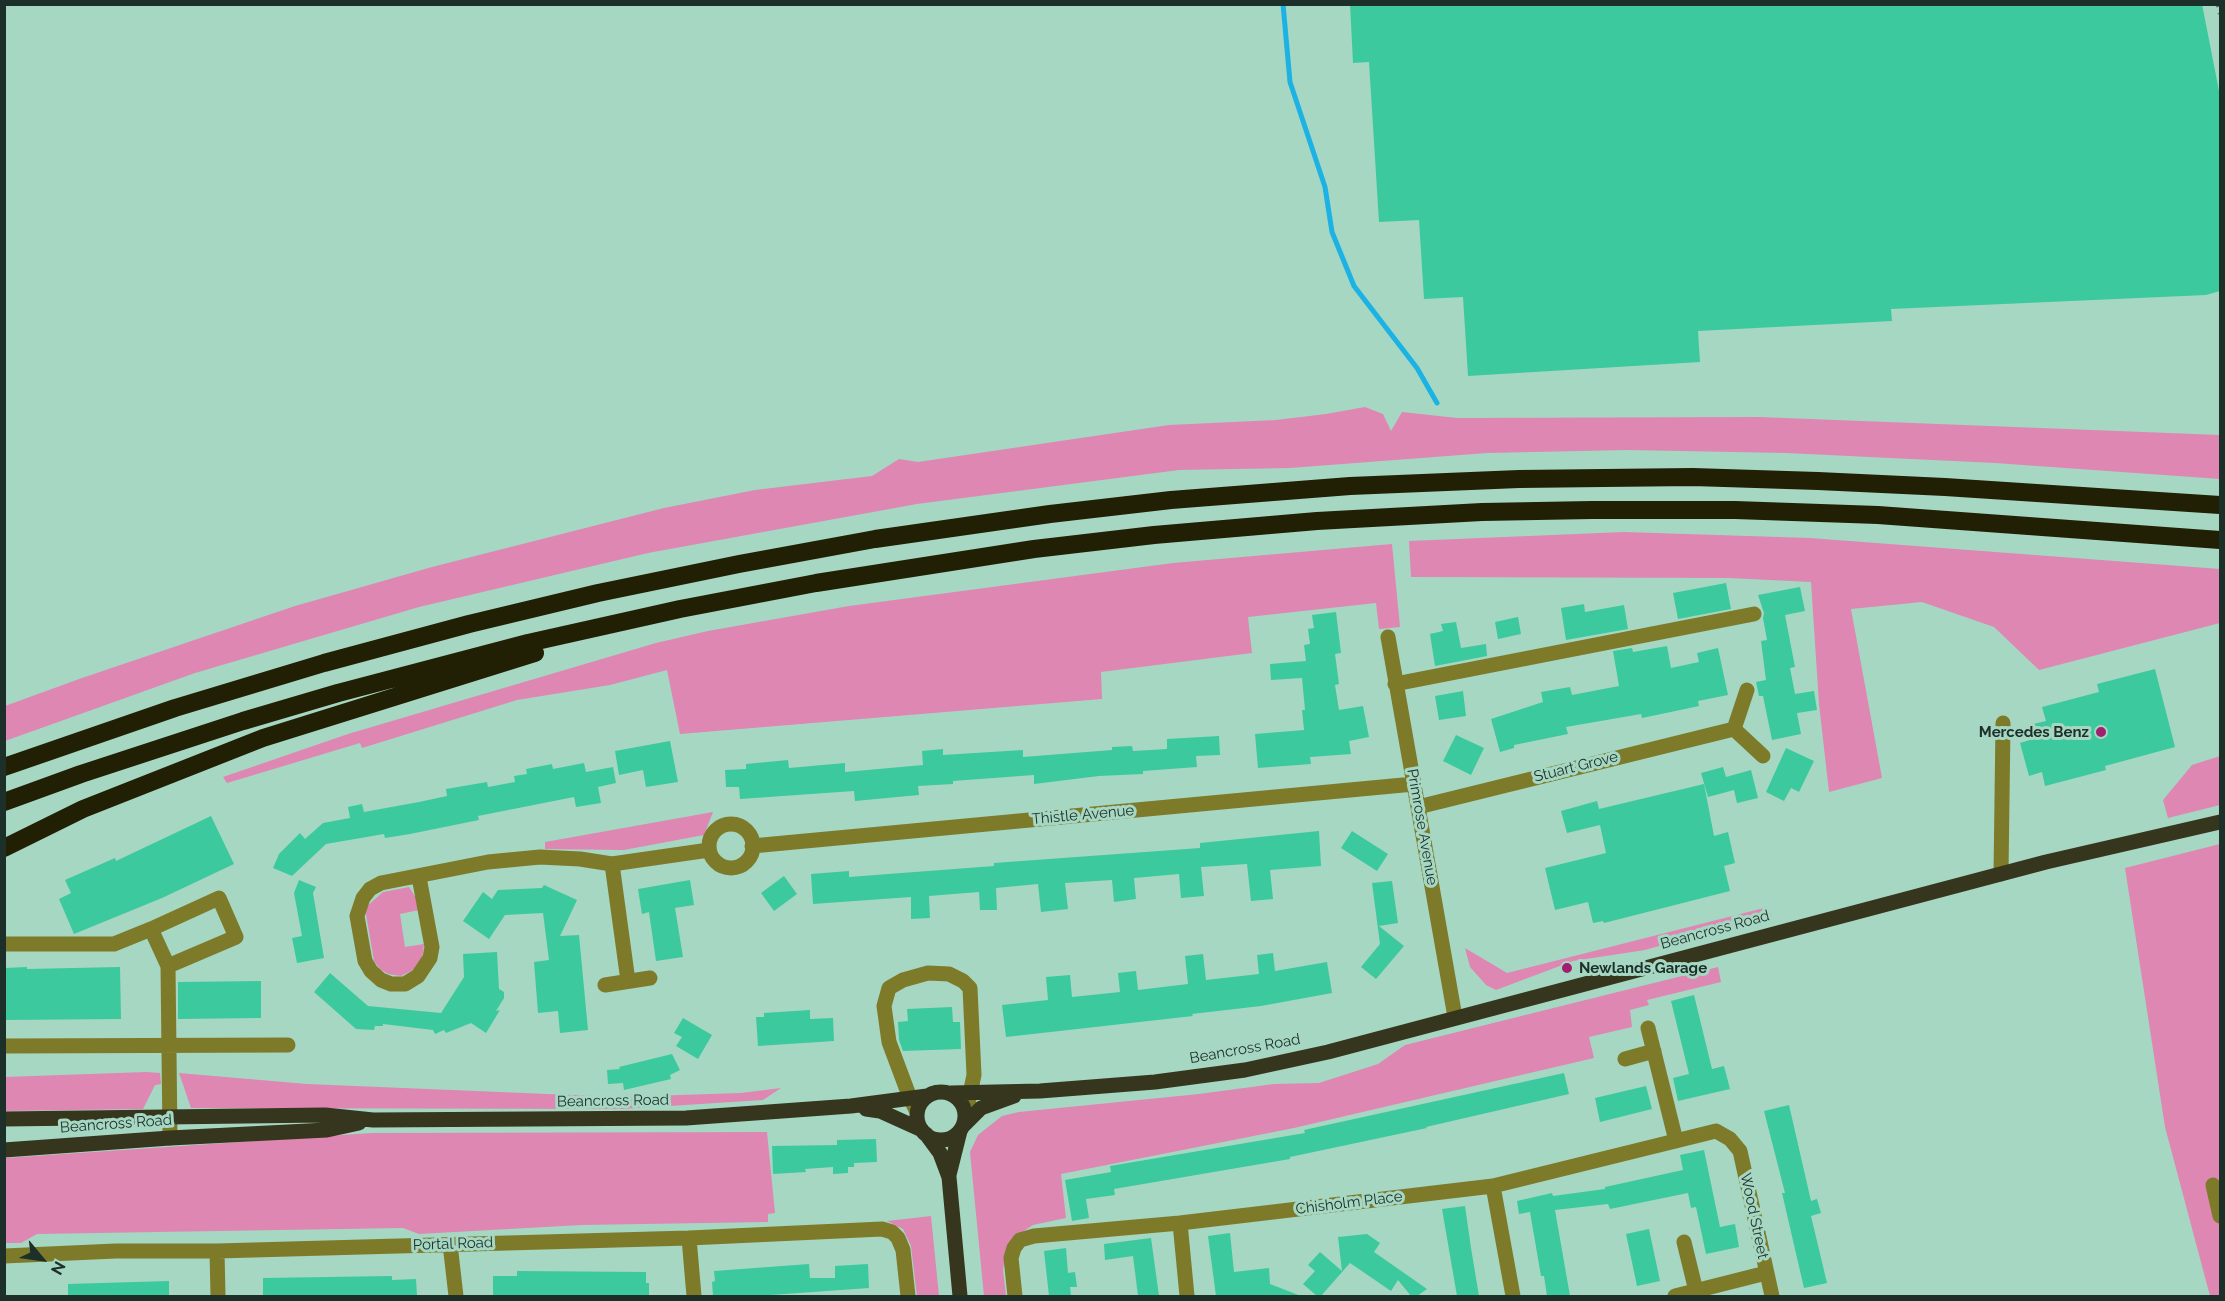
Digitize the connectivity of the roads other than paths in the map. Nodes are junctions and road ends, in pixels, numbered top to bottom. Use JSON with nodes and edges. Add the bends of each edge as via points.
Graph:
{"nodes":[{"id":1,"x":2220,"y":505,"type":"edge"},
{"id":2,"x":2220,"y":540,"type":"edge"},
{"id":3,"x":680,"y":609,"type":"junction"},
{"id":4,"x":1754,"y":614,"type":"dead end"},
{"id":5,"x":1388,"y":637,"type":"dead end"},
{"id":6,"x":1395,"y":684,"type":"junction"},
{"id":7,"x":1747,"y":690,"type":"dead end"},
{"id":8,"x":2004,"y":723,"type":"dead end"},
{"id":9,"x":1734,"y":729,"type":"junction"},
{"id":10,"x":1763,"y":756,"type":"dead end"},
{"id":11,"x":4,"y":767,"type":"edge"},
{"id":12,"x":1414,"y":784,"type":"junction"},
{"id":13,"x":4,"y":802,"type":"edge"},
{"id":14,"x":1418,"y":807,"type":"junction"},
{"id":15,"x":2220,"y":822,"type":"edge"},
{"id":16,"x":752,"y":846,"type":"junction"},
{"id":17,"x":4,"y":848,"type":"edge"},
{"id":18,"x":709,"y":850,"type":"junction"},
{"id":19,"x":612,"y":864,"type":"junction"},
{"id":20,"x":2001,"y":874,"type":"junction"},
{"id":21,"x":419,"y":877,"type":"junction"},
{"id":22,"x":151,"y":930,"type":"junction"},
{"id":23,"x":4,"y":944,"type":"edge"},
{"id":24,"x":168,"y":966,"type":"junction"},
{"id":25,"x":650,"y":978,"type":"dead end"},
{"id":26,"x":628,"y":981,"type":"junction"},
{"id":27,"x":605,"y":985,"type":"dead end"},
{"id":28,"x":1455,"y":1017,"type":"junction"},
{"id":29,"x":1648,"y":1028,"type":"dead end"},
{"id":30,"x":168,"y":1045,"type":"junction"},
{"id":31,"x":288,"y":1045,"type":"dead end"},
{"id":32,"x":4,"y":1046,"type":"edge"},
{"id":33,"x":1653,"y":1051,"type":"junction"},
{"id":34,"x":1625,"y":1059,"type":"dead end"},
{"id":35,"x":1040,"y":1091,"type":"junction"},
{"id":36,"x":972,"y":1092,"type":"junction"},
{"id":37,"x":951,"y":1093,"type":"junction"},
{"id":38,"x":914,"y":1105,"type":"junction"},
{"id":39,"x":852,"y":1106,"type":"junction"},
{"id":40,"x":170,"y":1116,"type":"junction"},
{"id":41,"x":4,"y":1119,"type":"edge"},
{"id":42,"x":374,"y":1120,"type":"junction"},
{"id":43,"x":963,"y":1124,"type":"junction"},
{"id":44,"x":924,"y":1132,"type":"junction"},
{"id":45,"x":170,"y":1138,"type":"junction"},
{"id":46,"x":1730,"y":1139,"type":"joint"},
{"id":47,"x":1676,"y":1141,"type":"junction"},
{"id":48,"x":4,"y":1150,"type":"edge"},
{"id":49,"x":949,"y":1178,"type":"junction"},
{"id":50,"x":2213,"y":1185,"type":"dead end"},
{"id":51,"x":1493,"y":1186,"type":"junction"},
{"id":52,"x":2220,"y":1216,"type":"edge"},
{"id":53,"x":1180,"y":1223,"type":"junction"},
{"id":54,"x":689,"y":1238,"type":"junction"},
{"id":55,"x":1684,"y":1242,"type":"dead end"},
{"id":56,"x":450,"y":1244,"type":"junction"},
{"id":57,"x":217,"y":1251,"type":"junction"},
{"id":58,"x":4,"y":1256,"type":"edge"},
{"id":59,"x":1766,"y":1273,"type":"junction"},
{"id":60,"x":1696,"y":1291,"type":"junction"},
{"id":61,"x":218,"y":1296,"type":"edge"},
{"id":62,"x":456,"y":1296,"type":"edge"},
{"id":63,"x":694,"y":1296,"type":"edge"},
{"id":64,"x":908,"y":1296,"type":"edge"},
{"id":65,"x":960,"y":1296,"type":"edge"},
{"id":66,"x":1015,"y":1296,"type":"edge"},
{"id":67,"x":1187,"y":1296,"type":"edge"},
{"id":68,"x":1513,"y":1296,"type":"edge"},
{"id":69,"x":1675,"y":1296,"type":"edge"},
{"id":70,"x":1772,"y":1296,"type":"edge"}],
"edges":[{"from":1,"to":11,"type":"highway","via":[[1859,483],[1615,478],[1350,486],[1050,514],[837,546],[661,579],[531,609],[284,675]]},
{"from":2,"to":3,"type":"highway","via":[[1866,514],[1725,510],[1482,512],[1317,521],[1034,549],[839,579]]},
{"from":3,"to":13,"type":"highway","via":[[528,643],[338,693]]},
{"from":3,"to":17,"type":"highway","via":[[263,738],[83,809]]},
{"from":4,"to":6,"type":"street"},
{"from":5,"to":6,"type":"street","name":"Primrose Avenue"},
{"from":6,"to":12,"type":"street","name":"Primrose Avenue"},
{"from":7,"to":9,"type":"street"},
{"from":8,"to":20,"type":"street"},
{"from":9,"to":10,"type":"street"},
{"from":9,"to":14,"type":"street","name":"Stuart Grove"},
{"from":12,"to":14,"type":"street","name":"Primrose Avenue"},
{"from":12,"to":16,"type":"street","name":"Thistle Avenue"},
{"from":14,"to":28,"type":"street","name":"Primrose Avenue"},
{"from":15,"to":20,"type":"main road","name":"Beancross Road"},
{"from":16,"to":18,"type":"street","via":[[747,860],[733,867],[717,863]]},
{"from":16,"to":18,"type":"street","via":[[745,829],[727,824],[713,833]]},
{"from":18,"to":19,"type":"street"},
{"from":19,"to":21,"type":"street","via":[[540,857],[488,862]]},
{"from":19,"to":26,"type":"street"},
{"from":20,"to":28,"type":"main road","name":"Beancross Road"},
{"from":21,"to":21,"type":"street","via":[[381,883],[370,889],[358,907],[365,961],[381,980],[391,984],[405,984],[418,976],[430,958],[432,947]]},
{"from":22,"to":23,"type":"street","via":[[114,944]]},
{"from":22,"to":24,"type":"street"},
{"from":22,"to":24,"type":"street","via":[[219,898],[236,937]]},
{"from":24,"to":30,"type":"street"},
{"from":25,"to":26,"type":"street"},
{"from":26,"to":27,"type":"street"},
{"from":28,"to":35,"type":"main road","name":"Beancross Road","via":[[1245,1070]]},
{"from":29,"to":33,"type":"street"},
{"from":30,"to":31,"type":"street"},
{"from":30,"to":32,"type":"street"},
{"from":30,"to":40,"type":"street"},
{"from":33,"to":34,"type":"street"},
{"from":33,"to":47,"type":"street"},
{"from":35,"to":36,"type":"main road","name":"Beancross Road"},
{"from":35,"to":43,"type":"main road","name":"Beancross Road","via":[[1007,1097],[981,1108]]},
{"from":36,"to":37,"type":"main road","name":"Beancross Road"},
{"from":36,"to":38,"type":"street","via":[[970,988],[950,974],[928,973],[889,988],[884,1006],[889,1042]]},
{"from":36,"to":43,"type":"street"},
{"from":37,"to":38,"type":"main road","name":"Beancross Road","via":[[939,1091]]},
{"from":37,"to":43,"type":"main road","via":[[961,1101]]},
{"from":38,"to":39,"type":"main road","name":"Beancross Road"},
{"from":38,"to":44,"type":"main road"},
{"from":39,"to":42,"type":"main road","name":"Beancross Road","via":[[686,1118]]},
{"from":39,"to":44,"type":"main road","name":"Beancross Road","via":[[880,1111]]},
{"from":40,"to":41,"type":"main road","name":"Beancross Road"},
{"from":40,"to":42,"type":"main road","name":"Beancross Road","via":[[325,1115]]},
{"from":40,"to":45,"type":"street"},
{"from":42,"to":45,"type":"main road","name":"Beancross Road","via":[[327,1130]]},
{"from":43,"to":44,"type":"main road","via":[[955,1136],[944,1140]]},
{"from":43,"to":49,"type":"main road"},
{"from":44,"to":49,"type":"main road","via":[[940,1153]]},
{"from":45,"to":48,"type":"main road","name":"Beancross Road"},
{"from":46,"to":47,"type":"street","name":"Chisholm Place","via":[[1716,1131]]},
{"from":46,"to":59,"type":"street","name":"Wood Street","via":[[1740,1151]]},
{"from":47,"to":51,"type":"street","name":"Chisholm Place"},
{"from":49,"to":65,"type":"main road"},
{"from":50,"to":52,"type":"street"},
{"from":51,"to":53,"type":"street","name":"Chisholm Place"},
{"from":51,"to":68,"type":"street"},
{"from":53,"to":66,"type":"street","name":"Chisholm Place","via":[[1020,1240],[1011,1258]]},
{"from":53,"to":67,"type":"street"},
{"from":54,"to":56,"type":"street","name":"Portal Road"},
{"from":54,"to":63,"type":"street"},
{"from":54,"to":64,"type":"street","name":"Portal Road","via":[[882,1228],[898,1238],[903,1250]]},
{"from":55,"to":60,"type":"street"},
{"from":56,"to":57,"type":"street","name":"Portal Road"},
{"from":56,"to":62,"type":"street"},
{"from":57,"to":58,"type":"street","name":"Portal Road"},
{"from":57,"to":61,"type":"street"},
{"from":59,"to":60,"type":"street"},
{"from":59,"to":70,"type":"street","name":"Wood Street"},
{"from":60,"to":69,"type":"street"}]}
